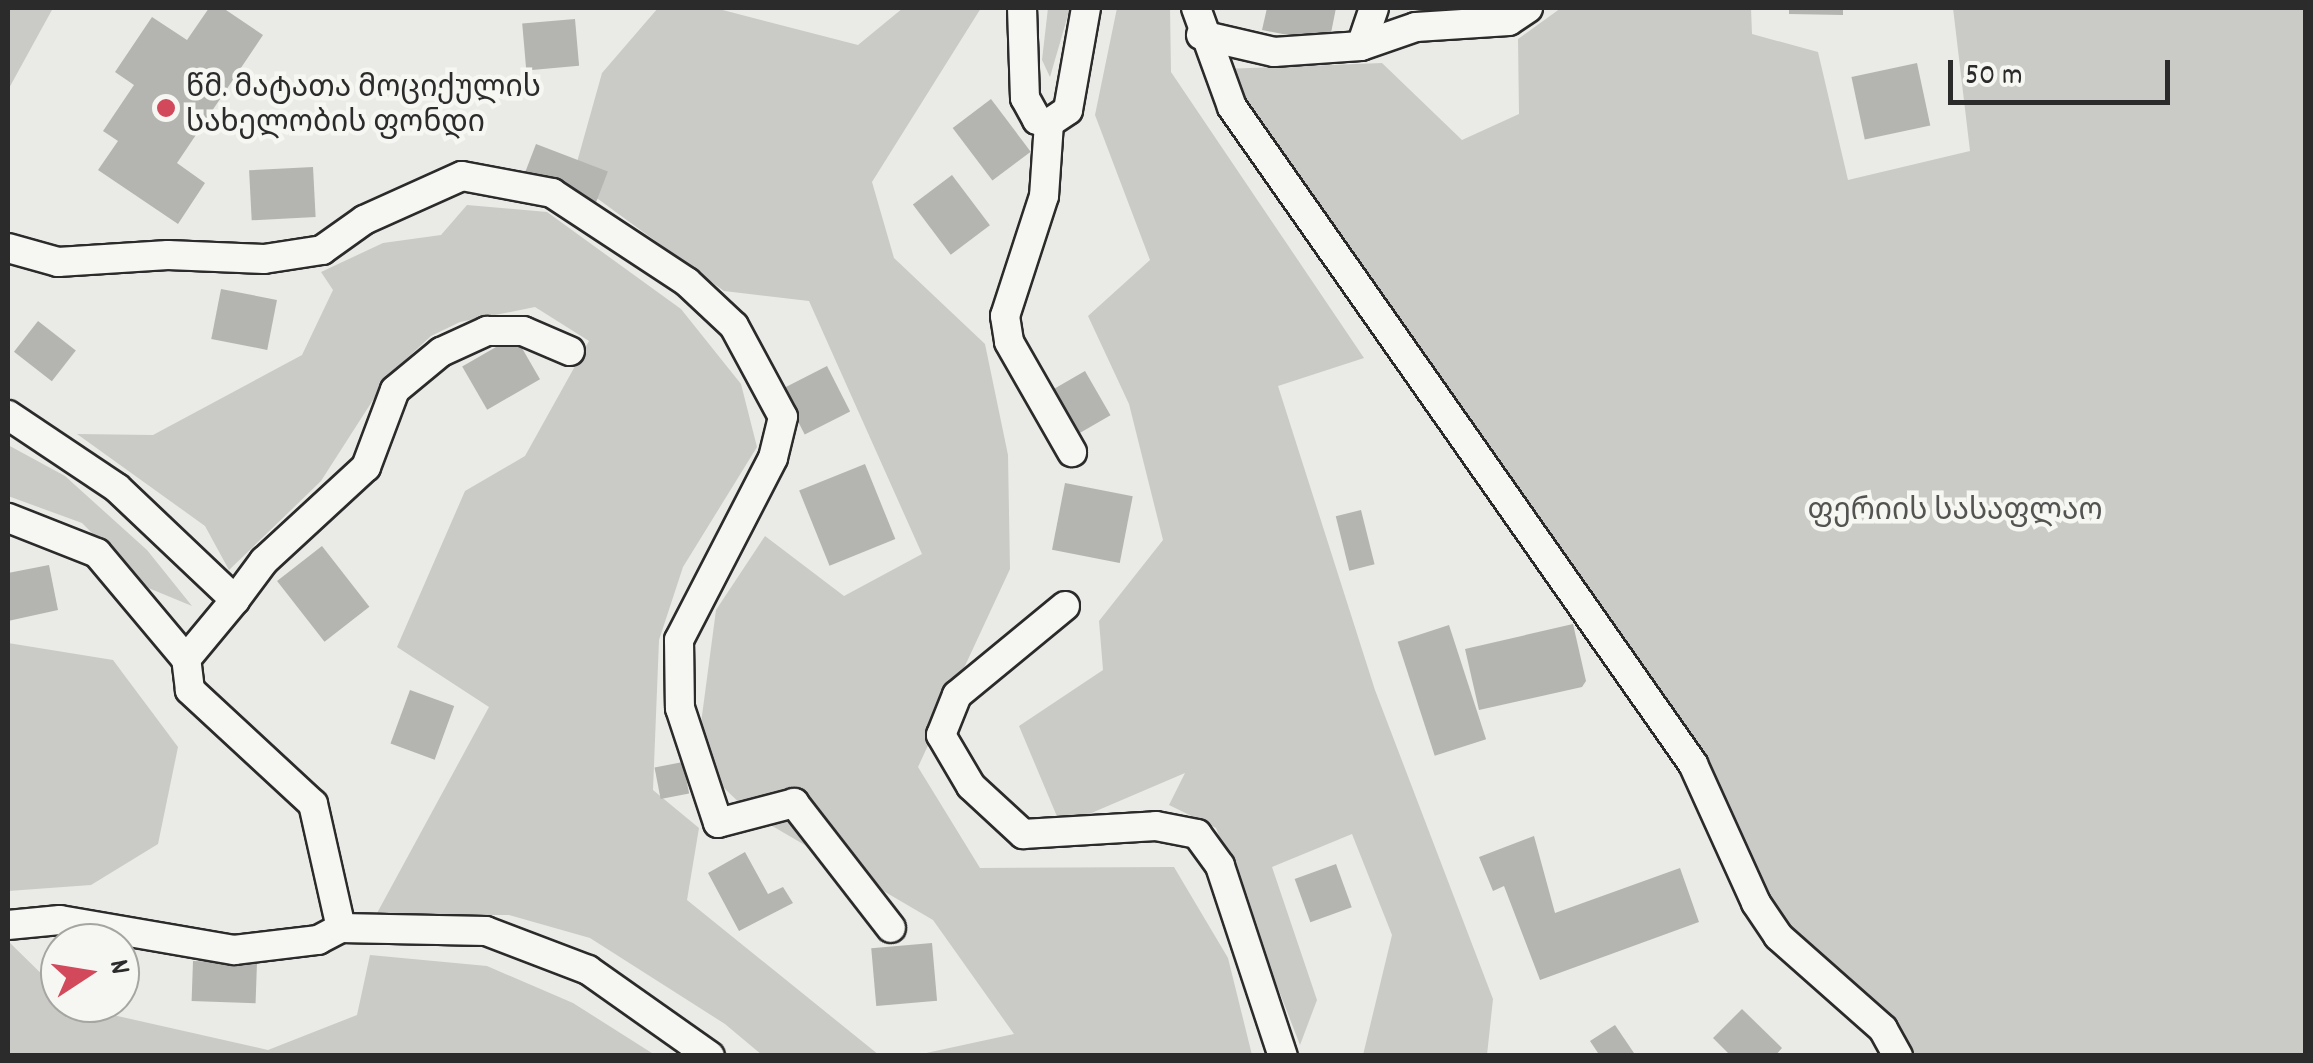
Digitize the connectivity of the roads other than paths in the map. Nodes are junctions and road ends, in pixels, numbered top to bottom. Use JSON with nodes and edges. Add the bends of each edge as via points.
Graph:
{"nodes":[{"id":1,"x":1022,"y":8,"type":"edge"},
{"id":2,"x":1086,"y":8,"type":"edge"},
{"id":3,"x":1374,"y":8,"type":"edge"},
{"id":4,"x":1528,"y":8,"type":"edge"},
{"id":5,"x":1199,"y":21,"type":"edge"},
{"id":6,"x":1361,"y":46,"type":"junction"},
{"id":7,"x":1049,"y":123,"type":"junction"},
{"id":8,"x":8,"y":248,"type":"edge"},
{"id":9,"x":570,"y":351,"type":"dead end"},
{"id":10,"x":8,"y":415,"type":"edge"},
{"id":11,"x":1072,"y":452,"type":"dead end"},
{"id":12,"x":8,"y":518,"type":"edge"},
{"id":13,"x":235,"y":600,"type":"junction"},
{"id":14,"x":1065,"y":606,"type":"dead end"},
{"id":15,"x":186,"y":659,"type":"junction"},
{"id":16,"x":8,"y":925,"type":"edge"},
{"id":17,"x":341,"y":928,"type":"junction"},
{"id":18,"x":891,"y":928,"type":"dead end"},
{"id":19,"x":710,"y":1056,"type":"edge"},
{"id":20,"x":1283,"y":1056,"type":"edge"},
{"id":21,"x":1898,"y":1056,"type":"edge"}],
"edges":[{"from":1,"to":7,"type":"street","via":[[1026,98],[1037,120]]},
{"from":2,"to":7,"type":"street","via":[[1068,110]]},
{"from":3,"to":6,"type":"street"},
{"from":4,"to":6,"type":"street","via":[[1509,21],[1416,27]]},
{"from":5,"to":6,"type":"street","via":[[1274,52]]},
{"from":5,"to":21,"type":"street","via":[[1232,107],[1692,764],[1767,920],[1883,1029]]},
{"from":7,"to":11,"type":"street","via":[[1044,196],[1005,316],[1009,342]]},
{"from":8,"to":18,"type":"street","via":[[58,262],[168,254],[264,259],[322,250],[364,220],[462,176],[552,193],[686,282],[734,326],[783,418],[773,458],[680,640],[680,708],[718,823],[794,803]]},
{"from":9,"to":13,"type":"street","via":[[523,331],[487,331],[442,352],[395,390],[366,467],[264,561]]},
{"from":10,"to":13,"type":"street","via":[[117,488]]},
{"from":12,"to":15,"type":"street","via":[[97,553]]},
{"from":13,"to":15,"type":"street"},
{"from":14,"to":20,"type":"street","via":[[958,696],[941,735],[970,786],[1023,834],[1156,826],[1197,834],[1220,866]]},
{"from":15,"to":17,"type":"street","via":[[190,690],[313,804]]},
{"from":16,"to":17,"type":"street","via":[[60,920],[234,950],[318,940]]},
{"from":17,"to":19,"type":"street","via":[[486,931],[588,970]]}]}
